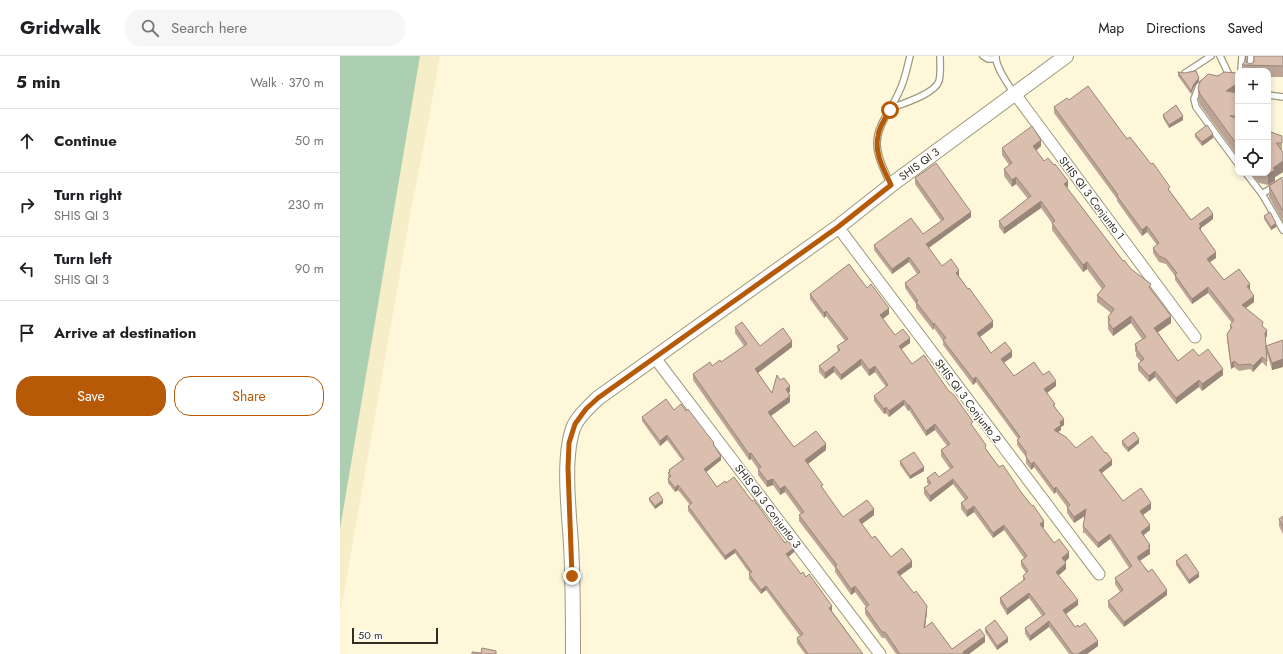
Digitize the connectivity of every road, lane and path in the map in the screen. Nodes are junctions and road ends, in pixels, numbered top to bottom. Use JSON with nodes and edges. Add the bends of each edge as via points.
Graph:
{"nodes":[{"id":1,"x":910,"y":56,"type":"edge"},
{"id":2,"x":940,"y":56,"type":"edge"},
{"id":3,"x":983,"y":56,"type":"edge"},
{"id":4,"x":1066,"y":56,"type":"edge"},
{"id":5,"x":1211,"y":56,"type":"edge"},
{"id":6,"x":1220,"y":56,"type":"edge"},
{"id":7,"x":1242,"y":56,"type":"edge"},
{"id":8,"x":1251,"y":56,"type":"edge"},
{"id":9,"x":996,"y":58,"type":"edge"},
{"id":10,"x":1241,"y":68,"type":"edge"},
{"id":11,"x":1250,"y":68,"type":"edge"},
{"id":12,"x":1185,"y":73,"type":"edge"},
{"id":13,"x":1235,"y":78,"type":"edge"},
{"id":14,"x":1224,"y":79,"type":"edge"},
{"id":15,"x":1232,"y":79,"type":"junction"},
{"id":16,"x":1210,"y":80,"type":"edge"},
{"id":17,"x":1235,"y":80,"type":"edge"},
{"id":18,"x":1015,"y":94,"type":"junction"},
{"id":19,"x":1271,"y":95,"type":"edge"},
{"id":20,"x":1283,"y":97,"type":"edge"},
{"id":21,"x":891,"y":108,"type":"junction"},
{"id":22,"x":1235,"y":160,"type":"edge"},
{"id":23,"x":1248,"y":176,"type":"edge"},
{"id":24,"x":1283,"y":181,"type":"edge"},
{"id":25,"x":891,"y":185,"type":"junction"},
{"id":26,"x":1262,"y":194,"type":"junction"},
{"id":27,"x":838,"y":227,"type":"junction"},
{"id":28,"x":1283,"y":230,"type":"edge"},
{"id":29,"x":1195,"y":337,"type":"dead end"},
{"id":30,"x":655,"y":358,"type":"junction"},
{"id":31,"x":1099,"y":574,"type":"dead end"},
{"id":32,"x":573,"y":654,"type":"edge"},
{"id":33,"x":880,"y":654,"type":"edge"}],
"edges":[{"from":1,"to":21,"type":"lane","via":[[906,75]]},
{"from":2,"to":21,"type":"lane","via":[[937,85],[915,99]]},
{"from":3,"to":9,"type":"lane","via":[[988,59]]},
{"from":4,"to":18,"type":"street","name":"SHIS QI 3"},
{"from":5,"to":12,"type":"lane"},
{"from":6,"to":15,"type":"lane"},
{"from":7,"to":10,"type":"lane"},
{"from":8,"to":11,"type":"lane"},
{"from":9,"to":18,"type":"lane","name":"SHIS QI 3 Conjunto 1"},
{"from":13,"to":15,"type":"lane"},
{"from":14,"to":15,"type":"lane"},
{"from":15,"to":17,"type":"lane"},
{"from":16,"to":22,"type":"lane","via":[[1199,86],[1194,99],[1196,107]]},
{"from":18,"to":25,"type":"street","name":"SHIS QI 3"},
{"from":18,"to":29,"type":"street","name":"SHIS QI 3 Conjunto 1"},
{"from":19,"to":20,"type":"lane"},
{"from":21,"to":25,"type":"lane","via":[[880,128],[877,144]]},
{"from":23,"to":26,"type":"lane"},
{"from":24,"to":26,"type":"lane"},
{"from":25,"to":27,"type":"street","name":"SHIS QI 3"},
{"from":26,"to":28,"type":"lane"},
{"from":27,"to":30,"type":"street","name":"SHIS QI 3"},
{"from":27,"to":31,"type":"street","name":"SHIS QI 3 Conjunto 2"},
{"from":30,"to":32,"type":"street","name":"SHIS QI 3","via":[[586,409],[575,424],[569,443]]},
{"from":30,"to":33,"type":"street","name":"SHIS QI 3 Conjunto 3"}]}
